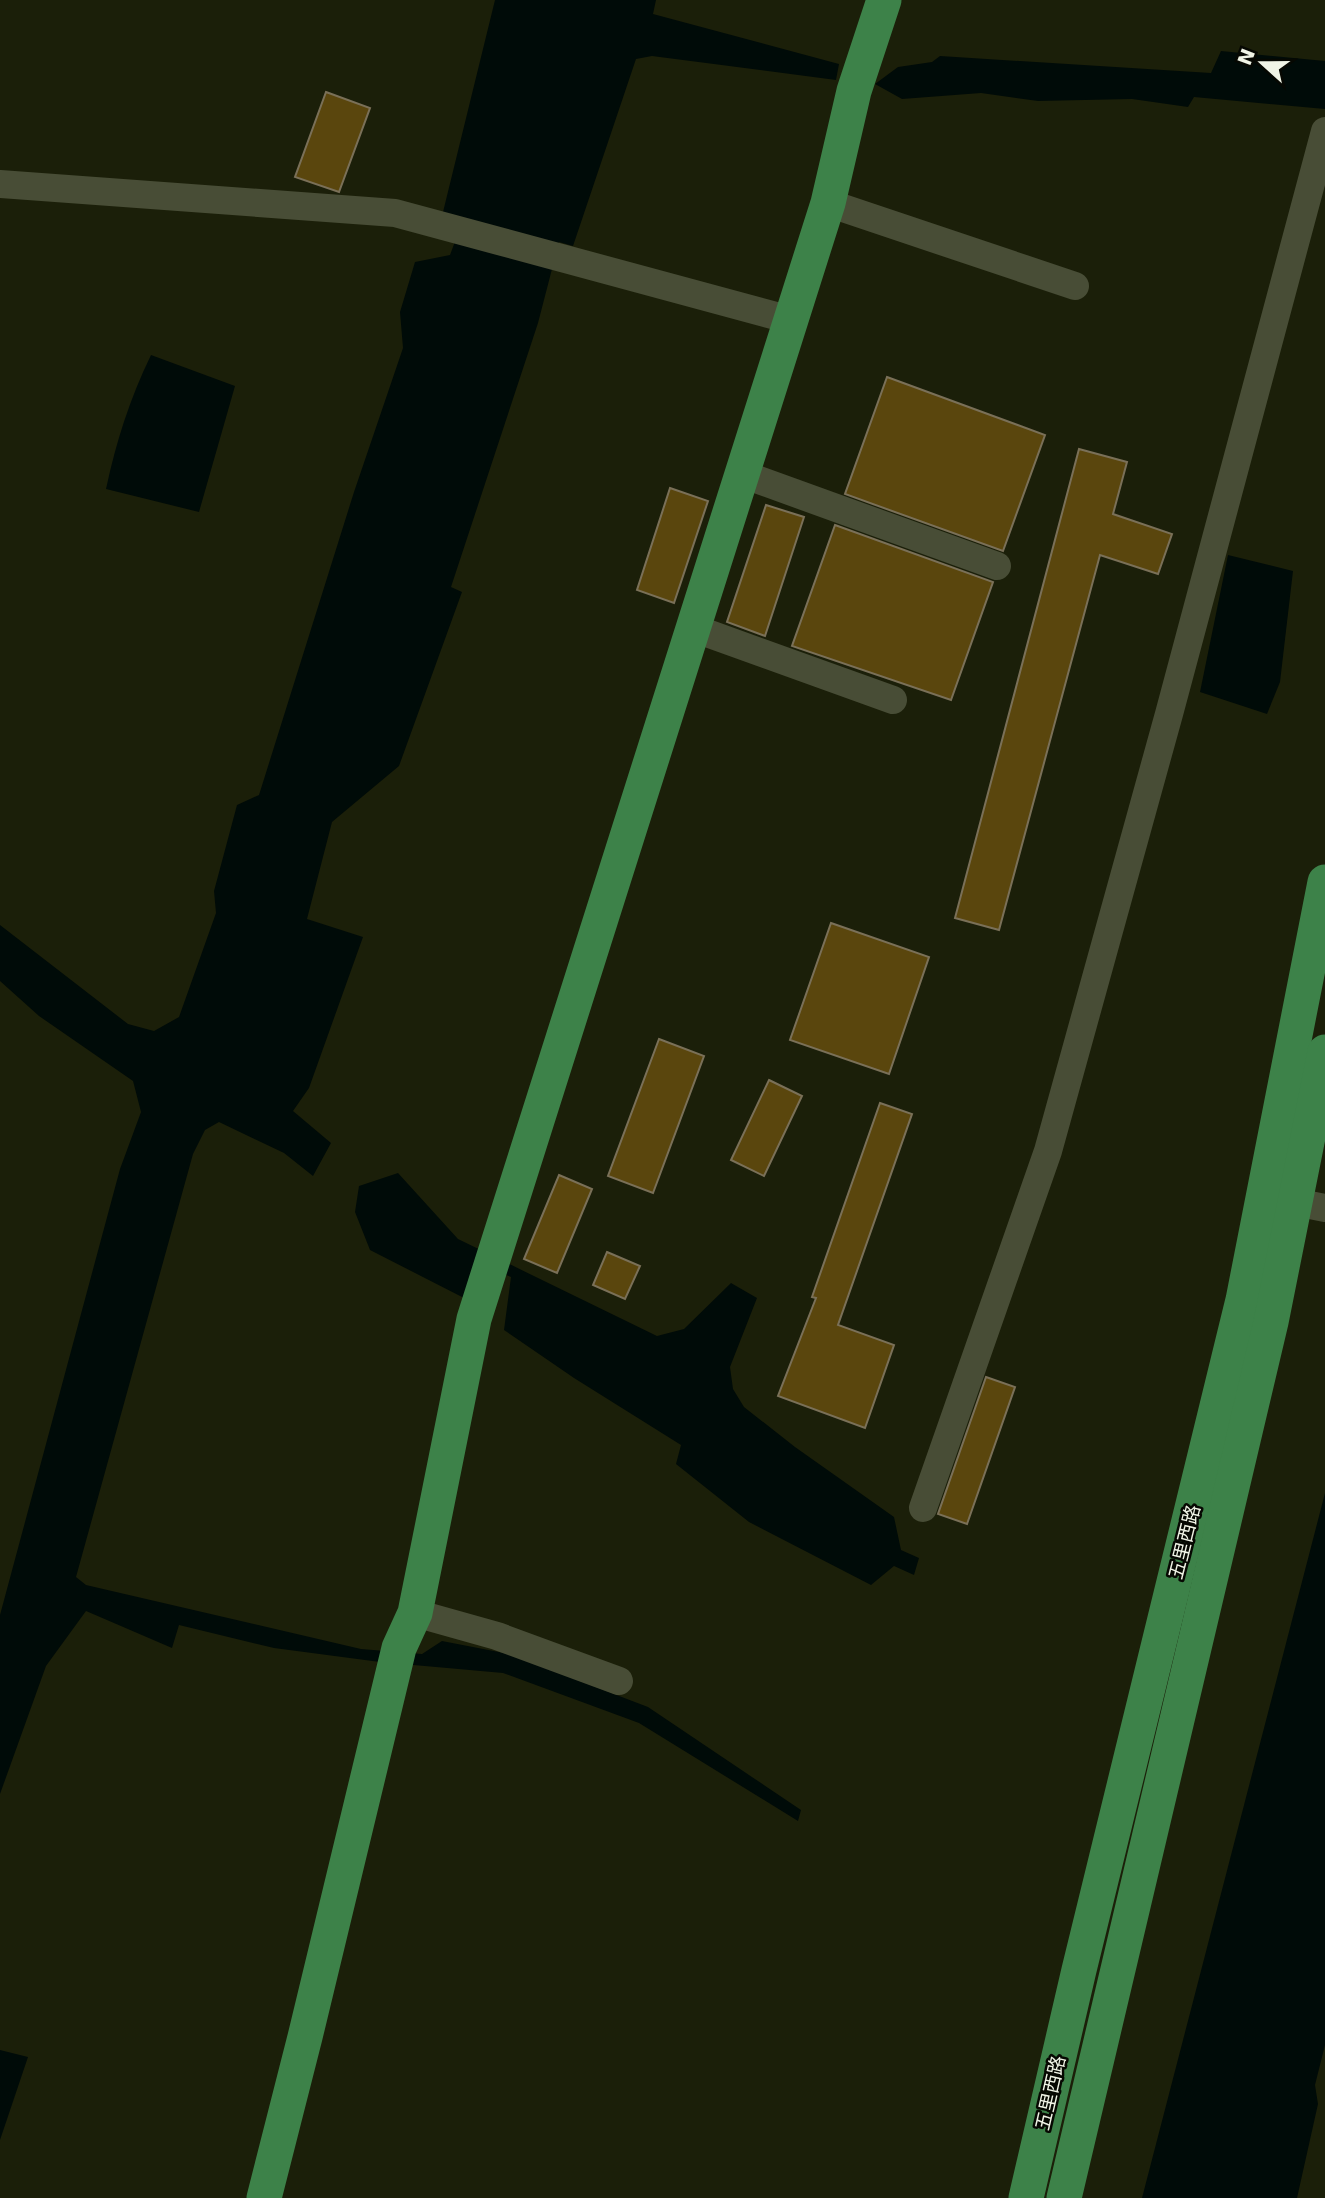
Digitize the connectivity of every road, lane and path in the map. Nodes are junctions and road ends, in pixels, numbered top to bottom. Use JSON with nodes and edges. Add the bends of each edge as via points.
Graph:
{"nodes":[{"id":1,"x":884,"y":0,"type":"edge"},
{"id":2,"x":1325,"y":131,"type":"edge"},
{"id":3,"x":0,"y":184,"type":"edge"},
{"id":4,"x":828,"y":203,"type":"junction"},
{"id":5,"x":1074,"y":286,"type":"dead end"},
{"id":6,"x":791,"y":320,"type":"junction"},
{"id":7,"x":742,"y":474,"type":"junction"},
{"id":8,"x":997,"y":566,"type":"dead end"},
{"id":9,"x":693,"y":628,"type":"junction"},
{"id":10,"x":893,"y":700,"type":"dead end"},
{"id":11,"x":1325,"y":882,"type":"edge"},
{"id":12,"x":1325,"y":1052,"type":"edge"},
{"id":13,"x":1310,"y":1205,"type":"edge"},
{"id":14,"x":923,"y":1508,"type":"dead end"},
{"id":15,"x":415,"y":1613,"type":"junction"},
{"id":16,"x":619,"y":1681,"type":"dead end"},
{"id":17,"x":264,"y":2198,"type":"edge"},
{"id":18,"x":1026,"y":2198,"type":"edge"},
{"id":19,"x":1063,"y":2198,"type":"edge"}],
"edges":[{"from":1,"to":4,"type":"main road","via":[[854,91]]},
{"from":2,"to":14,"type":"street","via":[[1048,1152]]},
{"from":3,"to":6,"type":"street","via":[[395,213]]},
{"from":4,"to":5,"type":"street"},
{"from":4,"to":6,"type":"main road"},
{"from":6,"to":7,"type":"main road"},
{"from":7,"to":8,"type":"street"},
{"from":7,"to":9,"type":"main road"},
{"from":9,"to":10,"type":"street"},
{"from":9,"to":15,"type":"main road","via":[[474,1319]]},
{"from":11,"to":18,"type":"main road","name":"五里西路","via":[[1243,1300]]},
{"from":12,"to":13,"type":"main road","name":"五里西路"},
{"from":13,"to":19,"type":"main road","name":"五里西路","via":[[1271,1322]]},
{"from":15,"to":16,"type":"street","via":[[497,1636]]},
{"from":15,"to":17,"type":"main road","via":[[399,1648]]}]}
